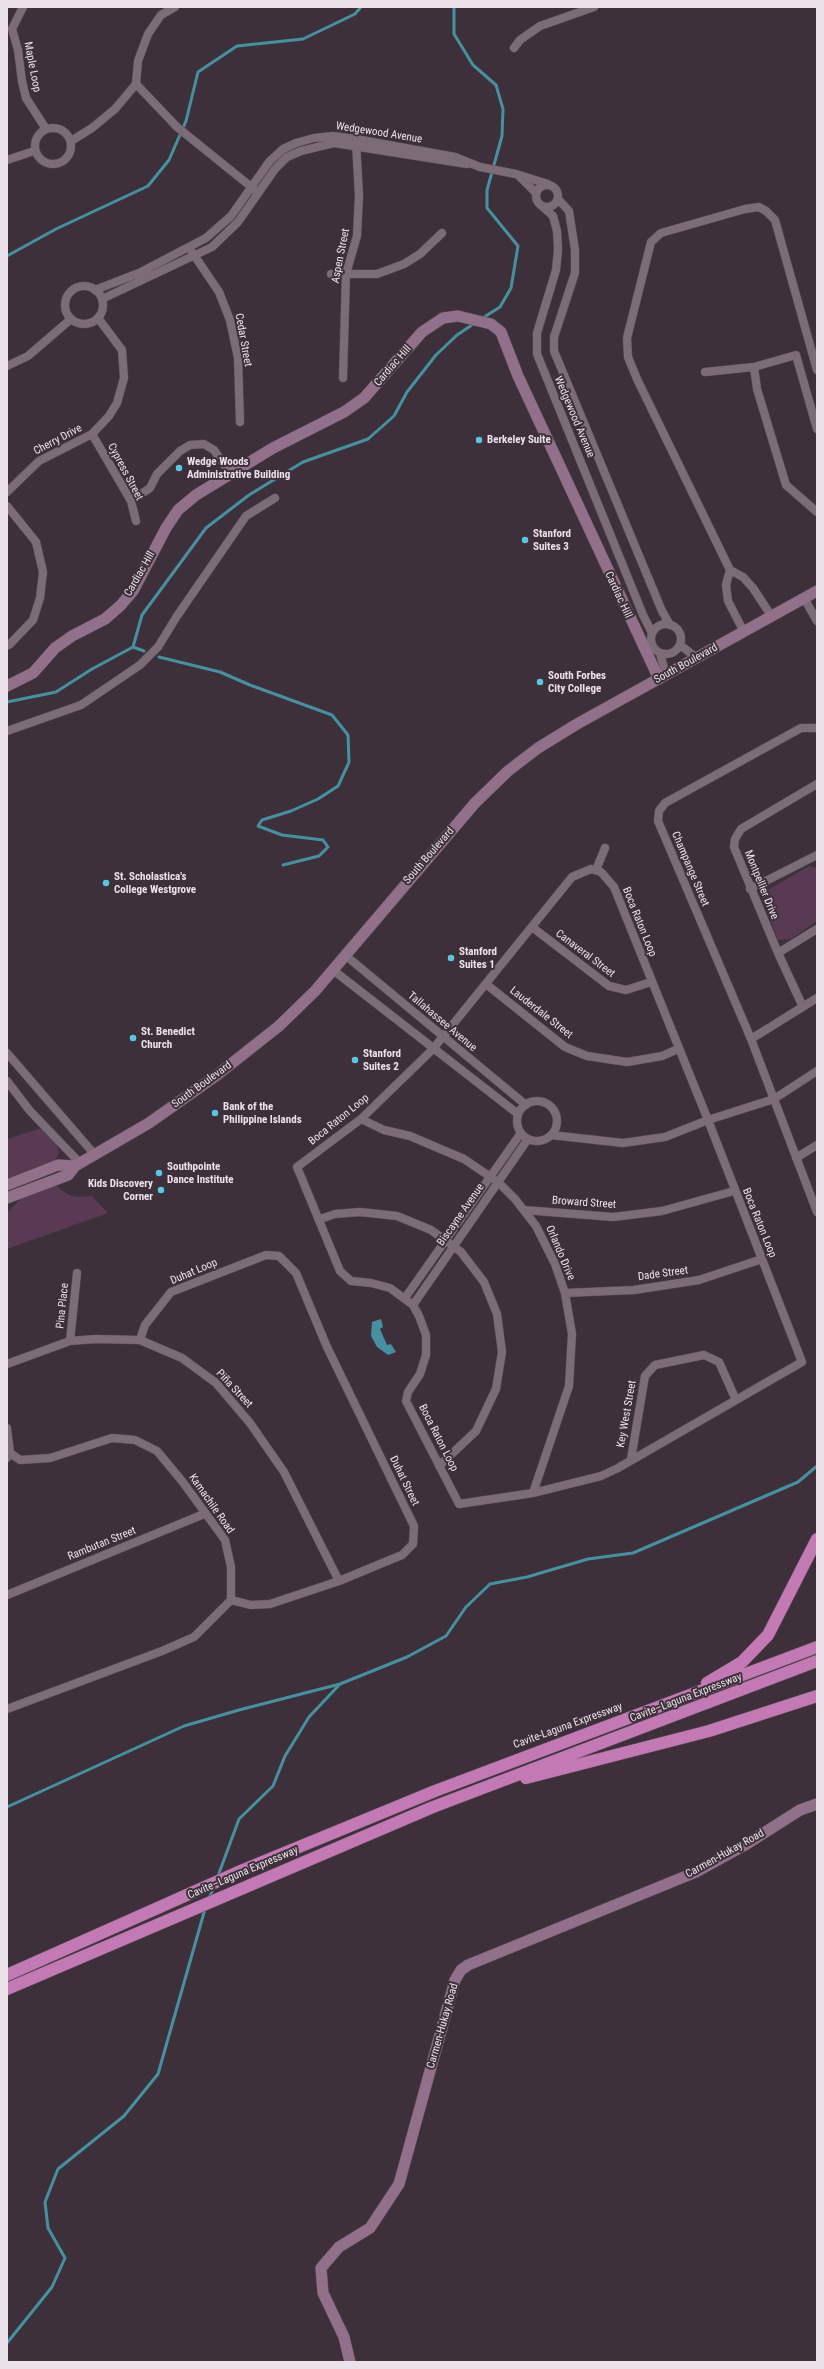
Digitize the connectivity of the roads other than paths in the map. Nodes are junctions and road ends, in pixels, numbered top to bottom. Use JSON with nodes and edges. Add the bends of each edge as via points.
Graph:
{"nodes":[{"id":1,"x":23,"y":7,"type":"edge"},
{"id":2,"x":175,"y":7,"type":"edge"},
{"id":3,"x":594,"y":7,"type":"edge"},
{"id":4,"x":10,"y":31,"type":"edge"},
{"id":5,"x":514,"y":48,"type":"dead end"},
{"id":6,"x":136,"y":84,"type":"junction"},
{"id":7,"x":46,"y":129,"type":"junction"},
{"id":8,"x":71,"y":141,"type":"junction"},
{"id":9,"x":356,"y":142,"type":"junction"},
{"id":10,"x":34,"y":151,"type":"junction"},
{"id":11,"x":7,"y":160,"type":"edge"},
{"id":12,"x":516,"y":174,"type":"junction"},
{"id":13,"x":548,"y":184,"type":"junction"},
{"id":14,"x":252,"y":188,"type":"junction"},
{"id":15,"x":259,"y":193,"type":"junction"},
{"id":16,"x":536,"y":193,"type":"junction"},
{"id":17,"x":558,"y":199,"type":"junction"},
{"id":18,"x":542,"y":206,"type":"junction"},
{"id":19,"x":442,"y":233,"type":"dead end"},
{"id":20,"x":192,"y":252,"type":"junction"},
{"id":21,"x":331,"y":274,"type":"dead end"},
{"id":22,"x":346,"y":274,"type":"junction"},
{"id":23,"x":95,"y":290,"type":"junction"},
{"id":24,"x":102,"y":299,"type":"junction"},
{"id":25,"x":98,"y":318,"type":"junction"},
{"id":26,"x":71,"y":319,"type":"junction"},
{"id":27,"x":7,"y":366,"type":"edge"},
{"id":28,"x":754,"y":367,"type":"junction"},
{"id":29,"x":817,"y":370,"type":"edge"},
{"id":30,"x":704,"y":372,"type":"dead end"},
{"id":31,"x":343,"y":378,"type":"dead end"},
{"id":32,"x":240,"y":422,"type":"dead end"},
{"id":33,"x":817,"y":429,"type":"edge"},
{"id":34,"x":92,"y":434,"type":"junction"},
{"id":35,"x":232,"y":471,"type":"junction"},
{"id":36,"x":7,"y":492,"type":"edge"},
{"id":37,"x":276,"y":498,"type":"dead end"},
{"id":38,"x":131,"y":501,"type":"junction"},
{"id":39,"x":7,"y":506,"type":"edge"},
{"id":40,"x":817,"y":512,"type":"edge"},
{"id":41,"x":136,"y":521,"type":"dead end"},
{"id":42,"x":730,"y":570,"type":"junction"},
{"id":43,"x":817,"y":591,"type":"edge"},
{"id":44,"x":804,"y":598,"type":"junction"},
{"id":45,"x":772,"y":617,"type":"junction"},
{"id":46,"x":817,"y":621,"type":"edge"},
{"id":47,"x":670,"y":625,"type":"junction"},
{"id":48,"x":744,"y":632,"type":"junction"},
{"id":49,"x":652,"y":633,"type":"junction"},
{"id":50,"x":9,"y":645,"type":"dead end"},
{"id":51,"x":680,"y":645,"type":"junction"},
{"id":52,"x":660,"y":653,"type":"junction"},
{"id":53,"x":697,"y":658,"type":"junction"},
{"id":54,"x":663,"y":677,"type":"junction"},
{"id":55,"x":7,"y":686,"type":"edge"},
{"id":56,"x":816,"y":727,"type":"edge"},
{"id":57,"x":7,"y":730,"type":"edge"},
{"id":58,"x":817,"y":784,"type":"edge"},
{"id":59,"x":605,"y":848,"type":"dead end"},
{"id":60,"x":817,"y":855,"type":"edge"},
{"id":61,"x":596,"y":870,"type":"junction"},
{"id":62,"x":750,"y":889,"type":"junction"},
{"id":63,"x":532,"y":927,"type":"junction"},
{"id":64,"x":817,"y":929,"type":"edge"},
{"id":65,"x":778,"y":953,"type":"junction"},
{"id":66,"x":345,"y":955,"type":"junction"},
{"id":67,"x":333,"y":970,"type":"junction"},
{"id":68,"x":651,"y":982,"type":"junction"},
{"id":69,"x":486,"y":984,"type":"junction"},
{"id":70,"x":817,"y":998,"type":"edge"},
{"id":71,"x":803,"y":1007,"type":"junction"},
{"id":72,"x":443,"y":1037,"type":"junction"},
{"id":73,"x":751,"y":1039,"type":"junction"},
{"id":74,"x":433,"y":1049,"type":"junction"},
{"id":75,"x":678,"y":1049,"type":"junction"},
{"id":76,"x":7,"y":1053,"type":"edge"},
{"id":77,"x":817,"y":1071,"type":"edge"},
{"id":78,"x":7,"y":1081,"type":"edge"},
{"id":79,"x":774,"y":1099,"type":"junction"},
{"id":80,"x":526,"y":1105,"type":"junction"},
{"id":81,"x":518,"y":1114,"type":"junction"},
{"id":82,"x":360,"y":1119,"type":"junction"},
{"id":83,"x":708,"y":1120,"type":"junction"},
{"id":84,"x":521,"y":1134,"type":"junction"},
{"id":85,"x":551,"y":1135,"type":"junction"},
{"id":86,"x":528,"y":1139,"type":"junction"},
{"id":87,"x":817,"y":1144,"type":"edge"},
{"id":88,"x":95,"y":1154,"type":"junction"},
{"id":89,"x":796,"y":1158,"type":"junction"},
{"id":90,"x":77,"y":1165,"type":"junction"},
{"id":91,"x":491,"y":1177,"type":"junction"},
{"id":92,"x":498,"y":1182,"type":"junction"},
{"id":93,"x":8,"y":1184,"type":"edge"},
{"id":94,"x":734,"y":1191,"type":"junction"},
{"id":95,"x":21,"y":1193,"type":"junction"},
{"id":96,"x":7,"y":1198,"type":"edge"},
{"id":97,"x":7,"y":1207,"type":"edge"},
{"id":98,"x":524,"y":1210,"type":"junction"},
{"id":99,"x":817,"y":1212,"type":"edge"},
{"id":100,"x":320,"y":1219,"type":"junction"},
{"id":101,"x":446,"y":1241,"type":"junction"},
{"id":102,"x":453,"y":1246,"type":"junction"},
{"id":103,"x":279,"y":1256,"type":"joint"},
{"id":104,"x":762,"y":1260,"type":"junction"},
{"id":105,"x":78,"y":1274,"type":"dead end"},
{"id":106,"x":565,"y":1293,"type":"junction"},
{"id":107,"x":405,"y":1298,"type":"junction"},
{"id":108,"x":413,"y":1305,"type":"junction"},
{"id":109,"x":140,"y":1340,"type":"junction"},
{"id":110,"x":70,"y":1341,"type":"junction"},
{"id":111,"x":7,"y":1364,"type":"edge"},
{"id":112,"x":736,"y":1400,"type":"junction"},
{"id":113,"x":7,"y":1428,"type":"edge"},
{"id":114,"x":8,"y":1455,"type":"edge"},
{"id":115,"x":631,"y":1459,"type":"junction"},
{"id":116,"x":439,"y":1466,"type":"junction"},
{"id":117,"x":532,"y":1493,"type":"junction"},
{"id":118,"x":204,"y":1514,"type":"junction"},
{"id":119,"x":817,"y":1539,"type":"edge"},
{"id":120,"x":339,"y":1581,"type":"junction"},
{"id":121,"x":7,"y":1595,"type":"edge"},
{"id":122,"x":232,"y":1600,"type":"junction"},
{"id":123,"x":817,"y":1647,"type":"edge"},
{"id":124,"x":817,"y":1661,"type":"edge"},
{"id":125,"x":817,"y":1696,"type":"edge"},
{"id":126,"x":658,"y":1708,"type":"junction"},
{"id":127,"x":7,"y":1709,"type":"edge"},
{"id":128,"x":488,"y":1770,"type":"joint"},
{"id":129,"x":492,"y":1785,"type":"junction"},
{"id":130,"x":817,"y":1804,"type":"edge"},
{"id":131,"x":7,"y":1975,"type":"edge"},
{"id":132,"x":7,"y":1989,"type":"edge"},
{"id":133,"x":350,"y":2362,"type":"edge"}],
"edges":[{"from":1,"to":4,"type":"street","name":"Maple Loop"},
{"from":2,"to":6,"type":"street","via":[[161,15],[148,34],[138,61]]},
{"from":3,"to":5,"type":"street","via":[[550,21],[532,31]]},
{"from":4,"to":7,"type":"street","name":"Maple Loop","via":[[26,98]]},
{"from":6,"to":8,"type":"street","via":[[115,109]]},
{"from":6,"to":14,"type":"street","via":[[177,127]]},
{"from":7,"to":8,"type":"street","via":[[61,129]]},
{"from":7,"to":10,"type":"street","via":[[36,140]]},
{"from":8,"to":10,"type":"street","via":[[70,155],[60,163],[47,163]]},
{"from":9,"to":12,"type":"street","name":"Wedgewood Avenue"},
{"from":9,"to":14,"type":"street","name":"Wedgewood Avenue","via":[[333,136],[296,143],[269,162]]},
{"from":9,"to":15,"type":"street","name":"Wedgewood Avenue","via":[[301,151],[275,169]]},
{"from":9,"to":22,"type":"street","name":"Aspen Street","via":[[360,196],[357,236]]},
{"from":10,"to":11,"type":"street"},
{"from":12,"to":13,"type":"street","name":"Wedgewood Avenue"},
{"from":12,"to":16,"type":"street","name":"Wedgewood Avenue"},
{"from":13,"to":16,"type":"street","via":[[540,186]]},
{"from":13,"to":17,"type":"street","name":"Wedgewood Avenue","via":[[558,191]]},
{"from":14,"to":15,"type":"street"},
{"from":14,"to":20,"type":"street","name":"Wedgewood Avenue","via":[[231,216]]},
{"from":15,"to":20,"type":"street","name":"Wedgewood Avenue","via":[[238,222],[212,247]]},
{"from":16,"to":18,"type":"street","name":"Wedgewood Avenue","via":[[537,201]]},
{"from":17,"to":18,"type":"street","via":[[553,206]]},
{"from":17,"to":47,"type":"street","name":"Wedgewood Avenue","via":[[569,211],[573,229],[575,273],[554,337],[554,351],[658,603]]},
{"from":18,"to":49,"type":"street","name":"Wedgewood Avenue","via":[[553,216],[558,250],[556,270],[537,333],[537,354]]},
{"from":19,"to":22,"type":"street","via":[[420,254],[404,264],[377,274]]},
{"from":20,"to":23,"type":"street","name":"Wedgewood Avenue"},
{"from":20,"to":24,"type":"street","name":"Wedgewood Avenue"},
{"from":20,"to":32,"type":"street","name":"Cedar Street","via":[[219,292],[230,320],[238,358]]},
{"from":21,"to":22,"type":"street"},
{"from":22,"to":31,"type":"street","name":"Aspen Street"},
{"from":23,"to":24,"type":"street"},
{"from":23,"to":26,"type":"street","name":"Wedgewood Avenue","via":[[86,286],[70,292],[64,301],[64,307]]},
{"from":24,"to":25,"type":"street","via":[[103,307]]},
{"from":25,"to":26,"type":"street","via":[[86,325]]},
{"from":25,"to":34,"type":"street","name":"Cherry Drive","via":[[122,350],[124,378],[117,403]]},
{"from":26,"to":27,"type":"street","via":[[28,356]]},
{"from":28,"to":30,"type":"street"},
{"from":28,"to":33,"type":"street","via":[[796,355]]},
{"from":28,"to":40,"type":"street","via":[[757,389],[786,485]]},
{"from":29,"to":42,"type":"street","via":[[775,220],[766,211],[759,207],[745,210],[661,233],[651,242],[627,338],[628,357]]},
{"from":34,"to":36,"type":"street","name":"Cherry Drive","via":[[38,461]]},
{"from":34,"to":38,"type":"street","name":"Cypress Street"},
{"from":35,"to":38,"type":"street","via":[[224,465],[214,450],[204,444],[190,445],[180,451],[157,474],[150,488]]},
{"from":35,"to":54,"type":"street","name":"Cardiac Hill","via":[[344,412],[364,398],[422,332],[435,322],[458,316],[491,324],[501,332],[506,342],[518,376]]},
{"from":35,"to":55,"type":"street","name":"Cardiac Hill","via":[[178,510],[132,591],[120,606],[105,619],[55,648],[32,673]]},
{"from":37,"to":57,"type":"street","via":[[246,516],[158,647],[140,665],[82,705]]},
{"from":38,"to":41,"type":"street","name":"Cypress Street"},
{"from":39,"to":50,"type":"street","via":[[36,542],[43,572],[40,598],[32,620]]},
{"from":42,"to":45,"type":"street","via":[[743,577],[753,588]]},
{"from":42,"to":48,"type":"street","via":[[726,585],[728,601]]},
{"from":43,"to":44,"type":"street","name":"South Boulevard"},
{"from":44,"to":45,"type":"street","name":"South Boulevard"},
{"from":44,"to":46,"type":"street"},
{"from":45,"to":48,"type":"street","name":"South Boulevard"},
{"from":47,"to":49,"type":"street","via":[[658,627]]},
{"from":47,"to":51,"type":"street","name":"Wedgewood Avenue","via":[[678,630]]},
{"from":48,"to":53,"type":"street","name":"South Boulevard"},
{"from":49,"to":52,"type":"street","name":"Wedgewood Avenue","via":[[652,644]]},
{"from":51,"to":52,"type":"street","via":[[674,652]]},
{"from":51,"to":53,"type":"street"},
{"from":52,"to":54,"type":"street","name":"Wedgewood Avenue"},
{"from":53,"to":54,"type":"street","name":"South Boulevard"},
{"from":54,"to":66,"type":"street","name":"South Boulevard","via":[[576,724],[508,771],[476,803]]},
{"from":56,"to":73,"type":"street","name":"Champange Street","via":[[801,728],[665,803],[659,811],[658,821]]},
{"from":58,"to":62,"type":"street","name":"Montpellier Drive","via":[[742,829],[735,839],[734,847]]},
{"from":59,"to":61,"type":"street"},
{"from":60,"to":62,"type":"street"},
{"from":61,"to":63,"type":"street","name":"Boca Raton Loop","via":[[591,869],[572,877]]},
{"from":61,"to":68,"type":"street","name":"Boca Raton Loop","via":[[601,872],[614,888]]},
{"from":62,"to":65,"type":"street","name":"Montpellier Drive"},
{"from":63,"to":68,"type":"street","name":"Canaveral Street","via":[[609,986],[626,990]]},
{"from":63,"to":69,"type":"street","name":"Boca Raton Loop"},
{"from":64,"to":65,"type":"street"},
{"from":65,"to":71,"type":"street","name":"Montpellier Drive"},
{"from":66,"to":67,"type":"street","name":"South Boulevard"},
{"from":66,"to":72,"type":"street","name":"Tallahassee Avenue"},
{"from":67,"to":74,"type":"street"},
{"from":67,"to":88,"type":"street","name":"South Boulevard","via":[[295,1012],[250,1050],[149,1123]]},
{"from":68,"to":75,"type":"street","name":"Boca Raton Loop"},
{"from":69,"to":72,"type":"street","name":"Boca Raton Loop"},
{"from":69,"to":75,"type":"street","name":"Lauderdale Street","via":[[565,1047],[587,1056],[627,1062],[662,1056]]},
{"from":70,"to":71,"type":"street"},
{"from":71,"to":73,"type":"street"},
{"from":72,"to":74,"type":"street","name":"Boca Raton Loop"},
{"from":72,"to":80,"type":"street","name":"Tallahassee Avenue"},
{"from":73,"to":79,"type":"street","name":"Champange Street"},
{"from":74,"to":81,"type":"street"},
{"from":74,"to":82,"type":"street","name":"Boca Raton Loop"},
{"from":75,"to":83,"type":"street","name":"Boca Raton Loop"},
{"from":76,"to":88,"type":"street"},
{"from":77,"to":79,"type":"street"},
{"from":78,"to":90,"type":"street"},
{"from":79,"to":83,"type":"street"},
{"from":79,"to":89,"type":"street","name":"Champange Street"},
{"from":80,"to":81,"type":"street"},
{"from":80,"to":85,"type":"street","via":[[538,1102],[554,1111],[556,1123]]},
{"from":81,"to":84,"type":"street","via":[[518,1128]]},
{"from":82,"to":91,"type":"street","name":"Orlando Drive","via":[[384,1130],[410,1136],[464,1159]]},
{"from":82,"to":100,"type":"street","name":"Boca Raton Loop","via":[[297,1167]]},
{"from":83,"to":85,"type":"street","via":[[665,1137],[623,1143]]},
{"from":83,"to":94,"type":"street","name":"Boca Raton Loop"},
{"from":84,"to":86,"type":"street"},
{"from":84,"to":91,"type":"street","name":"Biscayne Avenue"},
{"from":85,"to":86,"type":"street","via":[[540,1141]]},
{"from":86,"to":92,"type":"street","name":"Biscayne Avenue"},
{"from":87,"to":89,"type":"street"},
{"from":88,"to":90,"type":"street","name":"South Boulevard"},
{"from":89,"to":99,"type":"street","name":"Champange Street"},
{"from":90,"to":93,"type":"street","via":[[58,1165]]},
{"from":90,"to":95,"type":"street","name":"South Boulevard","via":[[68,1175]]},
{"from":91,"to":92,"type":"street","name":"Orlando Drive"},
{"from":91,"to":101,"type":"street","name":"Biscayne Avenue"},
{"from":92,"to":98,"type":"street","name":"Orlando Drive"},
{"from":92,"to":102,"type":"street","name":"Biscayne Avenue"},
{"from":94,"to":98,"type":"street","name":"Broward Street","via":[[662,1212],[613,1217]]},
{"from":94,"to":104,"type":"street","name":"Boca Raton Loop"},
{"from":95,"to":96,"type":"street","name":"South Boulevard"},
{"from":95,"to":97,"type":"street","name":"South Boulevard"},
{"from":98,"to":106,"type":"street","name":"Orlando Drive","via":[[536,1226],[555,1264]]},
{"from":100,"to":101,"type":"street","via":[[335,1214],[360,1212],[397,1216],[431,1230]]},
{"from":100,"to":107,"type":"street","name":"Boca Raton Loop","via":[[340,1271],[351,1281],[390,1288]]},
{"from":101,"to":102,"type":"street"},
{"from":101,"to":107,"type":"street","name":"Biscayne Avenue"},
{"from":102,"to":108,"type":"street","name":"Biscayne Avenue"},
{"from":102,"to":116,"type":"street","via":[[461,1252],[484,1282],[497,1314],[502,1352],[496,1389],[476,1431]]},
{"from":103,"to":109,"type":"street","name":"Duhat Loop","via":[[266,1255],[171,1292],[145,1325]]},
{"from":103,"to":120,"type":"street","name":"Duhat Street","via":[[296,1273],[326,1347],[414,1526],[413,1544],[402,1555]]},
{"from":104,"to":106,"type":"street","name":"Dade Street","via":[[699,1280],[634,1290]]},
{"from":104,"to":112,"type":"street","name":"Boca Raton Loop","via":[[802,1362]]},
{"from":105,"to":110,"type":"street","name":"Pina Place"},
{"from":106,"to":117,"type":"street","name":"Orlando Drive","via":[[572,1334],[569,1386]]},
{"from":107,"to":108,"type":"street","name":"Boca Raton Loop"},
{"from":108,"to":116,"type":"street","name":"Boca Raton Loop","via":[[426,1335],[426,1355],[420,1374],[408,1392],[406,1401]]},
{"from":109,"to":110,"type":"street","name":"Piña Street"},
{"from":109,"to":120,"type":"street","name":"Piña Street","via":[[182,1358],[216,1383],[250,1423],[284,1472]]},
{"from":110,"to":111,"type":"street","name":"Piña Street"},
{"from":112,"to":115,"type":"street","name":"Boca Raton Loop"},
{"from":112,"to":115,"type":"street","name":"Key West Street","via":[[720,1362],[704,1355],[655,1365],[645,1376]]},
{"from":113,"to":114,"type":"street"},
{"from":114,"to":118,"type":"street","name":"Kamachile Road","via":[[20,1460],[50,1458],[112,1438],[135,1440],[157,1451],[182,1481]]},
{"from":115,"to":117,"type":"street","name":"Boca Raton Loop","via":[[601,1476]]},
{"from":116,"to":117,"type":"street","name":"Boca Raton Loop","via":[[459,1504]]},
{"from":118,"to":121,"type":"street","name":"Rambutan Street"},
{"from":118,"to":122,"type":"street","name":"Kamachile Road","via":[[225,1540],[231,1567]]},
{"from":119,"to":126,"type":"highway","via":[[776,1623],[760,1645],[733,1668]]},
{"from":120,"to":122,"type":"street","name":"Duhat Street","via":[[270,1604],[251,1605]]},
{"from":122,"to":127,"type":"street","via":[[194,1637]]},
{"from":123,"to":126,"type":"highway","name":"Cavite–Laguna Expressway"},
{"from":124,"to":129,"type":"highway","name":"Cavite–Laguna Expressway"},
{"from":125,"to":129,"type":"highway","via":[[709,1731],[537,1776]]},
{"from":126,"to":128,"type":"highway","name":"Cavite-Laguna Expressway"},
{"from":128,"to":131,"type":"highway","name":"Cavite–Laguna Expressway","via":[[243,1870]]},
{"from":129,"to":132,"type":"highway","name":"Cavite–Laguna Expressway","via":[[377,1830]]},
{"from":130,"to":133,"type":"street","name":"Carmen-Hukay Road","via":[[800,1810],[696,1872],[468,1964],[461,1970],[455,1980],[399,2184],[370,2228],[338,2247],[321,2268],[323,2293],[344,2337]]}]}
